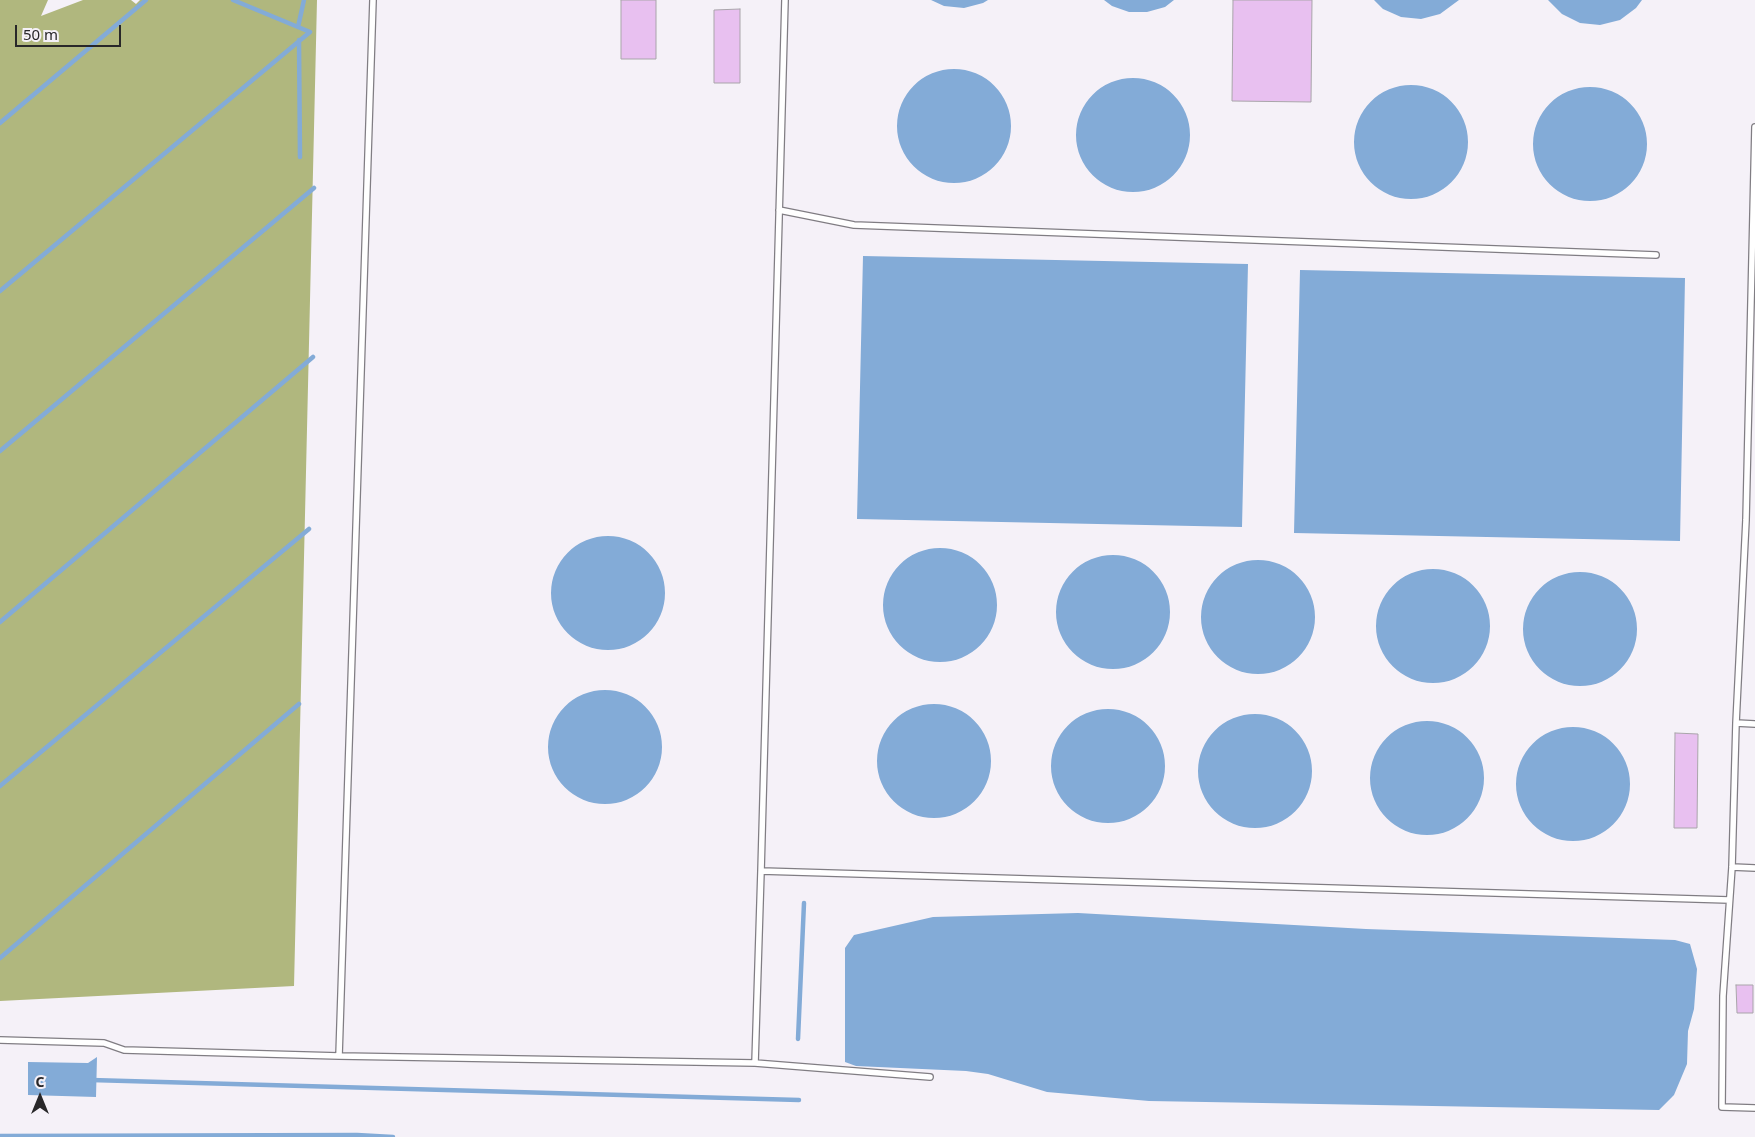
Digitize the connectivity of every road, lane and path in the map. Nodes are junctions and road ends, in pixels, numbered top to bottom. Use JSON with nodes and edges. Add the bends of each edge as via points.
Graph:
{"nodes":[{"id":1,"x":373,"y":0,"type":"edge"},
{"id":2,"x":785,"y":0,"type":"edge"},
{"id":3,"x":1755,"y":127,"type":"edge"},
{"id":4,"x":780,"y":210,"type":"junction"},
{"id":5,"x":1656,"y":255,"type":"dead end"},
{"id":6,"x":1746,"y":520,"type":"junction"},
{"id":7,"x":1755,"y":520,"type":"edge"},
{"id":8,"x":1736,"y":723,"type":"junction"},
{"id":9,"x":1755,"y":724,"type":"edge"},
{"id":10,"x":1732,"y":867,"type":"junction"},
{"id":11,"x":1755,"y":868,"type":"edge"},
{"id":12,"x":762,"y":871,"type":"junction"},
{"id":13,"x":1729,"y":900,"type":"junction"},
{"id":14,"x":0,"y":1040,"type":"edge"},
{"id":15,"x":339,"y":1056,"type":"junction"},
{"id":16,"x":755,"y":1064,"type":"junction"},
{"id":17,"x":930,"y":1077,"type":"dead end"},
{"id":18,"x":1755,"y":1108,"type":"edge"}],
"edges":[{"from":1,"to":15,"type":"lane"},
{"from":2,"to":4,"type":"lane"},
{"from":3,"to":6,"type":"lane"},
{"from":4,"to":5,"type":"lane","via":[[854,226]]},
{"from":4,"to":12,"type":"lane"},
{"from":6,"to":7,"type":"lane"},
{"from":6,"to":8,"type":"lane"},
{"from":8,"to":9,"type":"lane"},
{"from":8,"to":10,"type":"lane"},
{"from":10,"to":11,"type":"lane"},
{"from":10,"to":13,"type":"lane"},
{"from":12,"to":13,"type":"lane"},
{"from":12,"to":16,"type":"lane"},
{"from":13,"to":18,"type":"lane","via":[[1723,996],[1722,1107]]},
{"from":14,"to":15,"type":"lane","via":[[104,1043],[124,1050]]},
{"from":15,"to":16,"type":"lane"},
{"from":16,"to":17,"type":"lane"}]}
